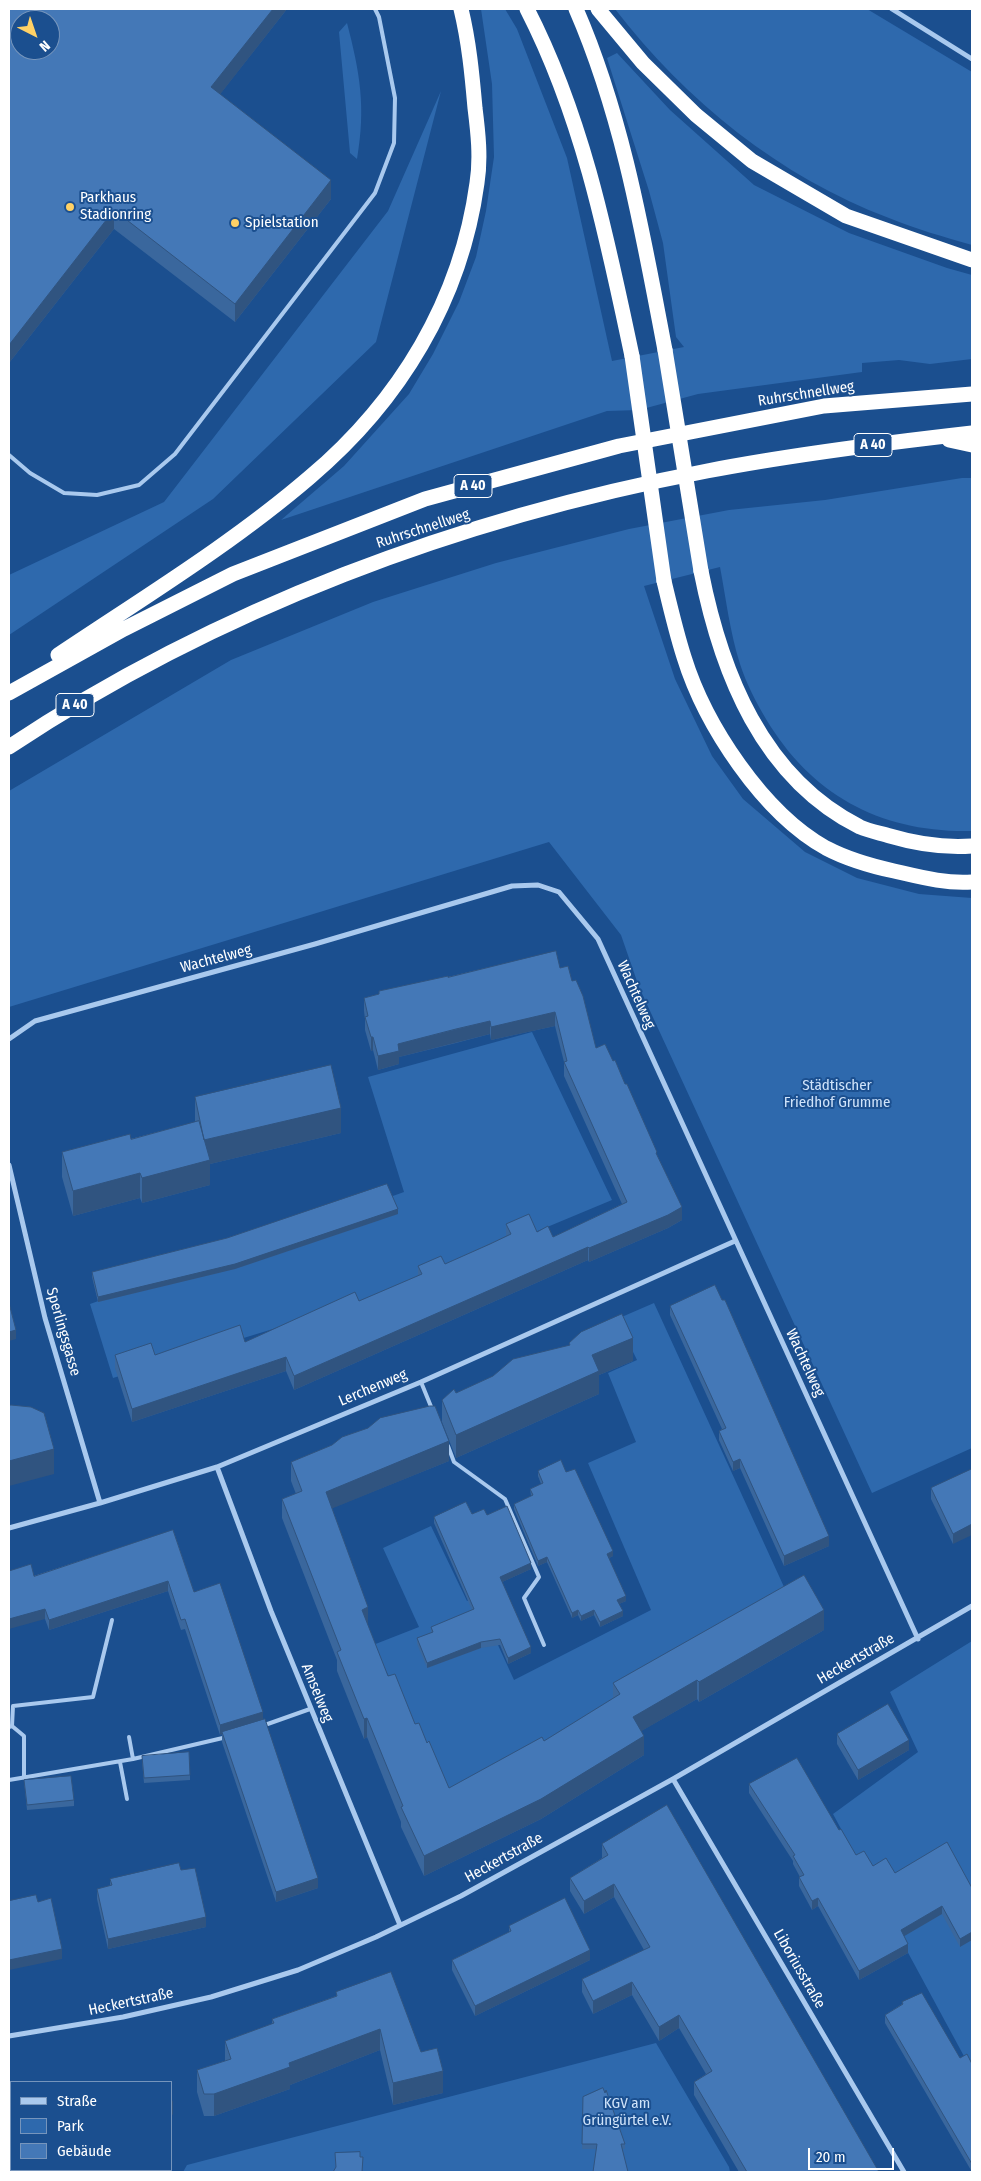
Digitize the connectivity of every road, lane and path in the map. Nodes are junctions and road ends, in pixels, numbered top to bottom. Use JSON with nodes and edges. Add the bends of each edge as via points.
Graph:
{"nodes":[{"id":1,"x":375,"y":9,"type":"edge"},
{"id":2,"x":461,"y":9,"type":"edge"},
{"id":3,"x":527,"y":9,"type":"edge"},
{"id":4,"x":576,"y":9,"type":"edge"},
{"id":5,"x":598,"y":9,"type":"edge"},
{"id":6,"x":892,"y":9,"type":"edge"},
{"id":7,"x":972,"y":59,"type":"edge"},
{"id":8,"x":972,"y":260,"type":"edge"},
{"id":9,"x":972,"y":394,"type":"edge"},
{"id":10,"x":972,"y":433,"type":"edge"},
{"id":11,"x":918,"y":439,"type":"junction"},
{"id":12,"x":972,"y":445,"type":"edge"},
{"id":13,"x":9,"y":454,"type":"edge"},
{"id":14,"x":9,"y":689,"type":"edge"},
{"id":15,"x":9,"y":693,"type":"edge"},
{"id":16,"x":9,"y":747,"type":"edge"},
{"id":17,"x":972,"y":846,"type":"edge"},
{"id":18,"x":972,"y":882,"type":"edge"},
{"id":19,"x":9,"y":1039,"type":"edge"},
{"id":20,"x":9,"y":1165,"type":"edge"},
{"id":21,"x":735,"y":1241,"type":"junction"},
{"id":22,"x":421,"y":1382,"type":"junction"},
{"id":23,"x":436,"y":1417,"type":"edge"},
{"id":24,"x":447,"y":1444,"type":"edge"},
{"id":25,"x":217,"y":1467,"type":"junction"},
{"id":26,"x":100,"y":1503,"type":"junction"},
{"id":27,"x":9,"y":1528,"type":"edge"},
{"id":28,"x":972,"y":1606,"type":"edge"},
{"id":29,"x":112,"y":1620,"type":"dead end"},
{"id":30,"x":918,"y":1638,"type":"junction"},
{"id":31,"x":544,"y":1645,"type":"dead end"},
{"id":32,"x":310,"y":1709,"type":"junction"},
{"id":33,"x":10,"y":1726,"type":"edge"},
{"id":34,"x":258,"y":1728,"type":"edge"},
{"id":35,"x":230,"y":1736,"type":"edge"},
{"id":36,"x":129,"y":1737,"type":"dead end"},
{"id":37,"x":133,"y":1759,"type":"junction"},
{"id":38,"x":120,"y":1762,"type":"junction"},
{"id":39,"x":24,"y":1778,"type":"junction"},
{"id":40,"x":673,"y":1779,"type":"junction"},
{"id":41,"x":9,"y":1780,"type":"edge"},
{"id":42,"x":127,"y":1799,"type":"dead end"},
{"id":43,"x":400,"y":1925,"type":"junction"},
{"id":44,"x":9,"y":2036,"type":"edge"},
{"id":45,"x":904,"y":2172,"type":"edge"}],
"edges":[{"from":1,"to":13,"type":"lane","via":[[395,98],[394,143],[375,193],[175,454],[139,485],[97,495],[64,492],[30,473]]},
{"from":2,"to":14,"type":"highway","via":[[468,37],[479,143],[477,182],[461,257],[448,294],[402,378],[367,422],[266,514]]},
{"from":3,"to":18,"type":"highway","bridge":true,"via":[[550,55],[588,167],[606,233],[632,356],[664,580],[684,659],[712,723],[752,784],[786,818],[826,848],[869,865],[954,883]]},
{"from":4,"to":17,"type":"highway","bridge":true,"via":[[603,82],[641,223],[700,571],[718,644],[732,682],[767,745],[789,772],[824,804],[861,827],[910,842]]},
{"from":5,"to":8,"type":"highway","via":[[643,63],[696,115],[752,161],[846,216]]},
{"from":6,"to":7,"type":"street"},
{"from":9,"to":15,"type":"highway","name":"Ruhrschnellweg","number":"A 40","via":[[824,406],[619,446],[425,499],[233,574],[124,629]]},
{"from":10,"to":11,"type":"highway","name":"Ruhrschnellweg","number":"A 40"},
{"from":11,"to":12,"type":"highway"},
{"from":11,"to":16,"type":"highway","name":"Ruhrschnellweg","number":"A 40","via":[[698,473],[603,494],[385,559],[289,597],[171,651],[103,688]]},
{"from":19,"to":21,"type":"street","name":"Wachtelweg","via":[[35,1022],[512,886],[538,886],[559,892],[598,939]]},
{"from":20,"to":26,"type":"street","name":"Sperlingsgasse","via":[[45,1318]]},
{"from":21,"to":22,"type":"street","name":"Lerchenweg"},
{"from":21,"to":30,"type":"street","name":"Wachtelweg"},
{"from":22,"to":23,"type":"lane"},
{"from":22,"to":25,"type":"street","name":"Lerchenweg"},
{"from":24,"to":31,"type":"lane","via":[[454,1462],[505,1499],[540,1577],[524,1598]]},
{"from":25,"to":26,"type":"street","name":"Lerchenweg"},
{"from":25,"to":32,"type":"street","name":"Amselweg"},
{"from":26,"to":27,"type":"street","name":"Lerchenweg"},
{"from":28,"to":30,"type":"street","name":"Heckertstraße"},
{"from":29,"to":33,"type":"lane","via":[[93,1697],[13,1706]]},
{"from":30,"to":40,"type":"street","name":"Heckertstraße"},
{"from":32,"to":34,"type":"lane"},
{"from":32,"to":43,"type":"street","name":"Amselweg"},
{"from":33,"to":39,"type":"lane","via":[[24,1736]]},
{"from":35,"to":37,"type":"lane"},
{"from":36,"to":37,"type":"lane"},
{"from":37,"to":38,"type":"lane"},
{"from":38,"to":39,"type":"lane"},
{"from":38,"to":42,"type":"lane"},
{"from":39,"to":41,"type":"lane"},
{"from":40,"to":43,"type":"street","name":"Heckertstraße","via":[[461,1896]]},
{"from":40,"to":45,"type":"street","name":"Liboriusstraße"},
{"from":43,"to":44,"type":"street","name":"Heckertstraße","via":[[298,1970],[211,1997],[123,2018]]}]}
